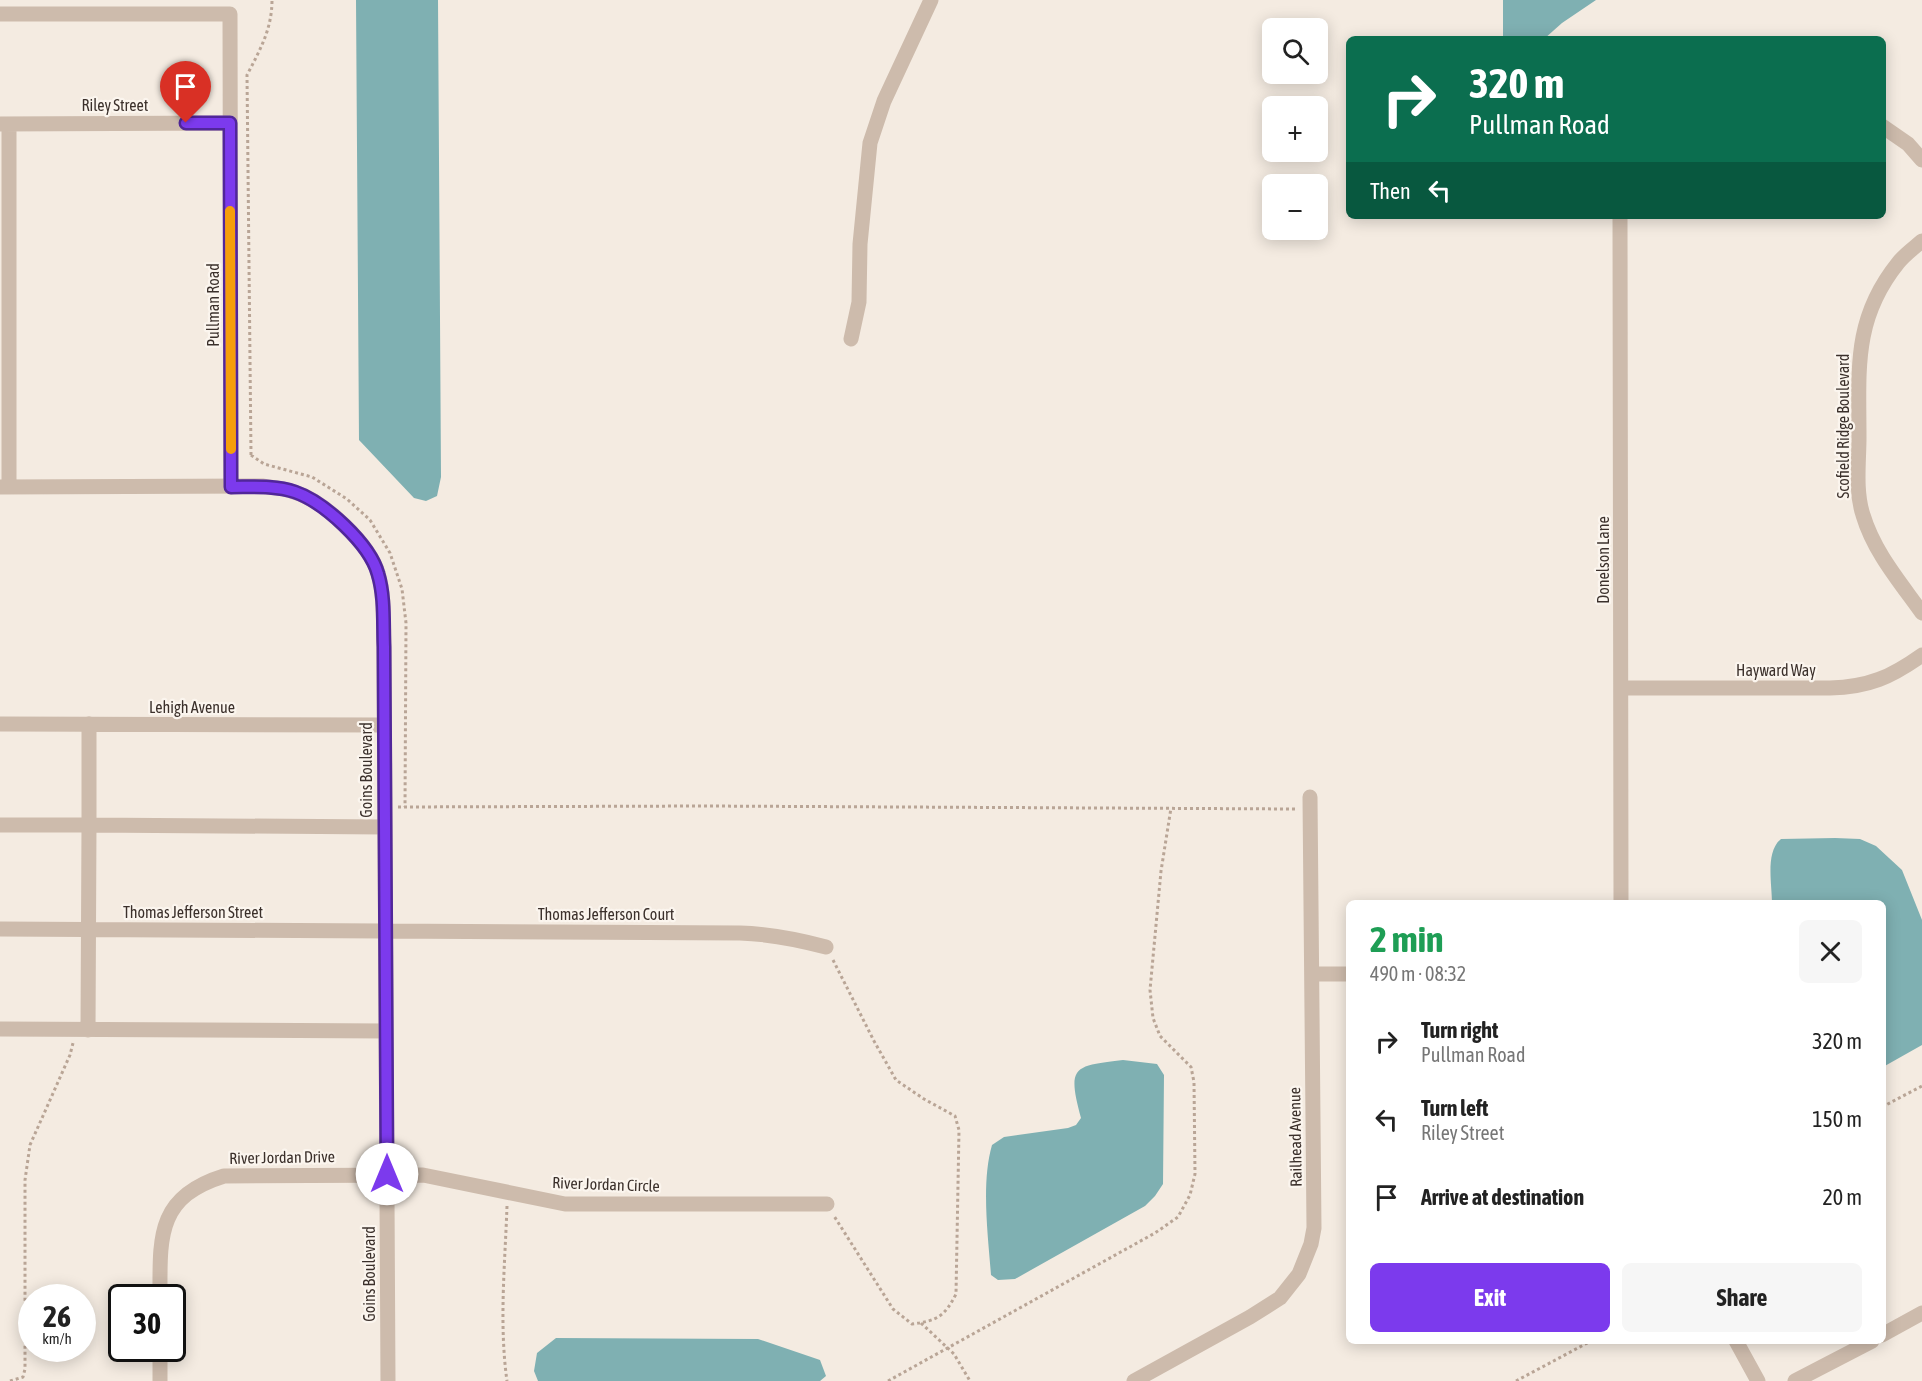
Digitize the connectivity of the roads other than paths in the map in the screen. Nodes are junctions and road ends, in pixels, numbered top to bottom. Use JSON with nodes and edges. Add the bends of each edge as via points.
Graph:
{"nodes":[{"id":1,"x":931,"y":0,"type":"edge"},
{"id":2,"x":0,"y":14,"type":"edge"},
{"id":3,"x":230,"y":123,"type":"junction"},
{"id":4,"x":5,"y":124,"type":"edge"},
{"id":5,"x":1886,"y":129,"type":"edge"},
{"id":6,"x":1922,"y":160,"type":"edge"},
{"id":7,"x":1620,"y":219,"type":"edge"},
{"id":8,"x":1922,"y":241,"type":"edge"},
{"id":9,"x":851,"y":339,"type":"dead end"},
{"id":10,"x":5,"y":487,"type":"edge"},
{"id":11,"x":231,"y":487,"type":"junction"},
{"id":12,"x":1922,"y":613,"type":"edge"},
{"id":13,"x":1922,"y":654,"type":"edge"},
{"id":14,"x":1621,"y":688,"type":"junction"},
{"id":15,"x":0,"y":724,"type":"edge"},
{"id":16,"x":89,"y":724,"type":"junction"},
{"id":17,"x":384,"y":725,"type":"junction"},
{"id":18,"x":1310,"y":803,"type":"road end"},
{"id":19,"x":0,"y":825,"type":"edge"},
{"id":20,"x":89,"y":825,"type":"junction"},
{"id":21,"x":385,"y":827,"type":"junction"},
{"id":22,"x":1621,"y":900,"type":"edge"},
{"id":23,"x":0,"y":929,"type":"edge"},
{"id":24,"x":89,"y":929,"type":"junction"},
{"id":25,"x":386,"y":931,"type":"junction"},
{"id":26,"x":826,"y":947,"type":"road end"},
{"id":27,"x":1312,"y":974,"type":"junction"},
{"id":28,"x":1346,"y":974,"type":"edge"},
{"id":29,"x":0,"y":1029,"type":"edge"},
{"id":30,"x":82,"y":1030,"type":"junction"},
{"id":31,"x":386,"y":1031,"type":"junction"},
{"id":32,"x":387,"y":1174,"type":"junction"},
{"id":33,"x":827,"y":1204,"type":"road end"},
{"id":34,"x":160,"y":1284,"type":"edge"},
{"id":35,"x":1922,"y":1313,"type":"edge"},
{"id":36,"x":1886,"y":1333,"type":"edge"},
{"id":37,"x":1738,"y":1344,"type":"edge"},
{"id":38,"x":1866,"y":1344,"type":"edge"},
{"id":39,"x":160,"y":1362,"type":"edge"},
{"id":40,"x":160,"y":1381,"type":"edge"},
{"id":41,"x":388,"y":1381,"type":"edge"},
{"id":42,"x":1134,"y":1381,"type":"edge"},
{"id":43,"x":1758,"y":1381,"type":"edge"},
{"id":44,"x":1795,"y":1381,"type":"edge"}],
"edges":[{"from":1,"to":9,"type":"street","via":[[884,101],[870,143],[860,244],[860,302]]},
{"from":2,"to":3,"type":"street","name":"Pullman Road","via":[[230,14]]},
{"from":3,"to":4,"type":"street","name":"Riley Street"},
{"from":3,"to":11,"type":"street","name":"Pullman Road"},
{"from":4,"to":10,"type":"street"},
{"from":5,"to":6,"type":"street"},
{"from":7,"to":14,"type":"street","name":"Donelson Lane"},
{"from":8,"to":12,"type":"street","name":"Scofield Ridge Boulevard","via":[[1899,261],[1868,315],[1860,360],[1859,465],[1862,512],[1870,534]]},
{"from":10,"to":11,"type":"street","name":"Goins Boulevard"},
{"from":11,"to":17,"type":"street","name":"Goins Boulevard","via":[[262,486],[306,497],[351,532],[372,560],[383,602]]},
{"from":13,"to":14,"type":"street","name":"Hayward Way","via":[[1884,678],[1858,686]]},
{"from":14,"to":22,"type":"street","name":"Donelson Lane"},
{"from":15,"to":16,"type":"street","name":"Lehigh Avenue"},
{"from":16,"to":17,"type":"street","name":"Lehigh Avenue"},
{"from":16,"to":20,"type":"street"},
{"from":17,"to":21,"type":"street","name":"Goins Boulevard"},
{"from":18,"to":27,"type":"street","name":"Railhead Avenue"},
{"from":19,"to":20,"type":"street"},
{"from":20,"to":21,"type":"street"},
{"from":20,"to":24,"type":"street"},
{"from":21,"to":25,"type":"street","name":"Goins Boulevard"},
{"from":23,"to":24,"type":"street","name":"Thomas Jefferson Street"},
{"from":24,"to":25,"type":"street","name":"Thomas Jefferson Street"},
{"from":24,"to":30,"type":"street"},
{"from":25,"to":26,"type":"street","name":"Thomas Jefferson Court","via":[[770,934]]},
{"from":25,"to":31,"type":"street","name":"Goins Boulevard"},
{"from":27,"to":28,"type":"street"},
{"from":27,"to":42,"type":"street","name":"Railhead Avenue","via":[[1314,1228],[1306,1259],[1280,1298]]},
{"from":29,"to":30,"type":"street"},
{"from":30,"to":31,"type":"street"},
{"from":31,"to":32,"type":"street","name":"Goins Boulevard"},
{"from":32,"to":33,"type":"street","name":"River Jordan Circle","via":[[439,1177],[565,1204]]},
{"from":32,"to":34,"type":"street","name":"River Jordan Drive","via":[[236,1174],[200,1185],[171,1211],[165,1225],[160,1246]]},
{"from":32,"to":41,"type":"street","name":"Goins Boulevard"},
{"from":35,"to":36,"type":"street"},
{"from":37,"to":43,"type":"street"},
{"from":38,"to":44,"type":"street"},
{"from":39,"to":40,"type":"street"}]}
